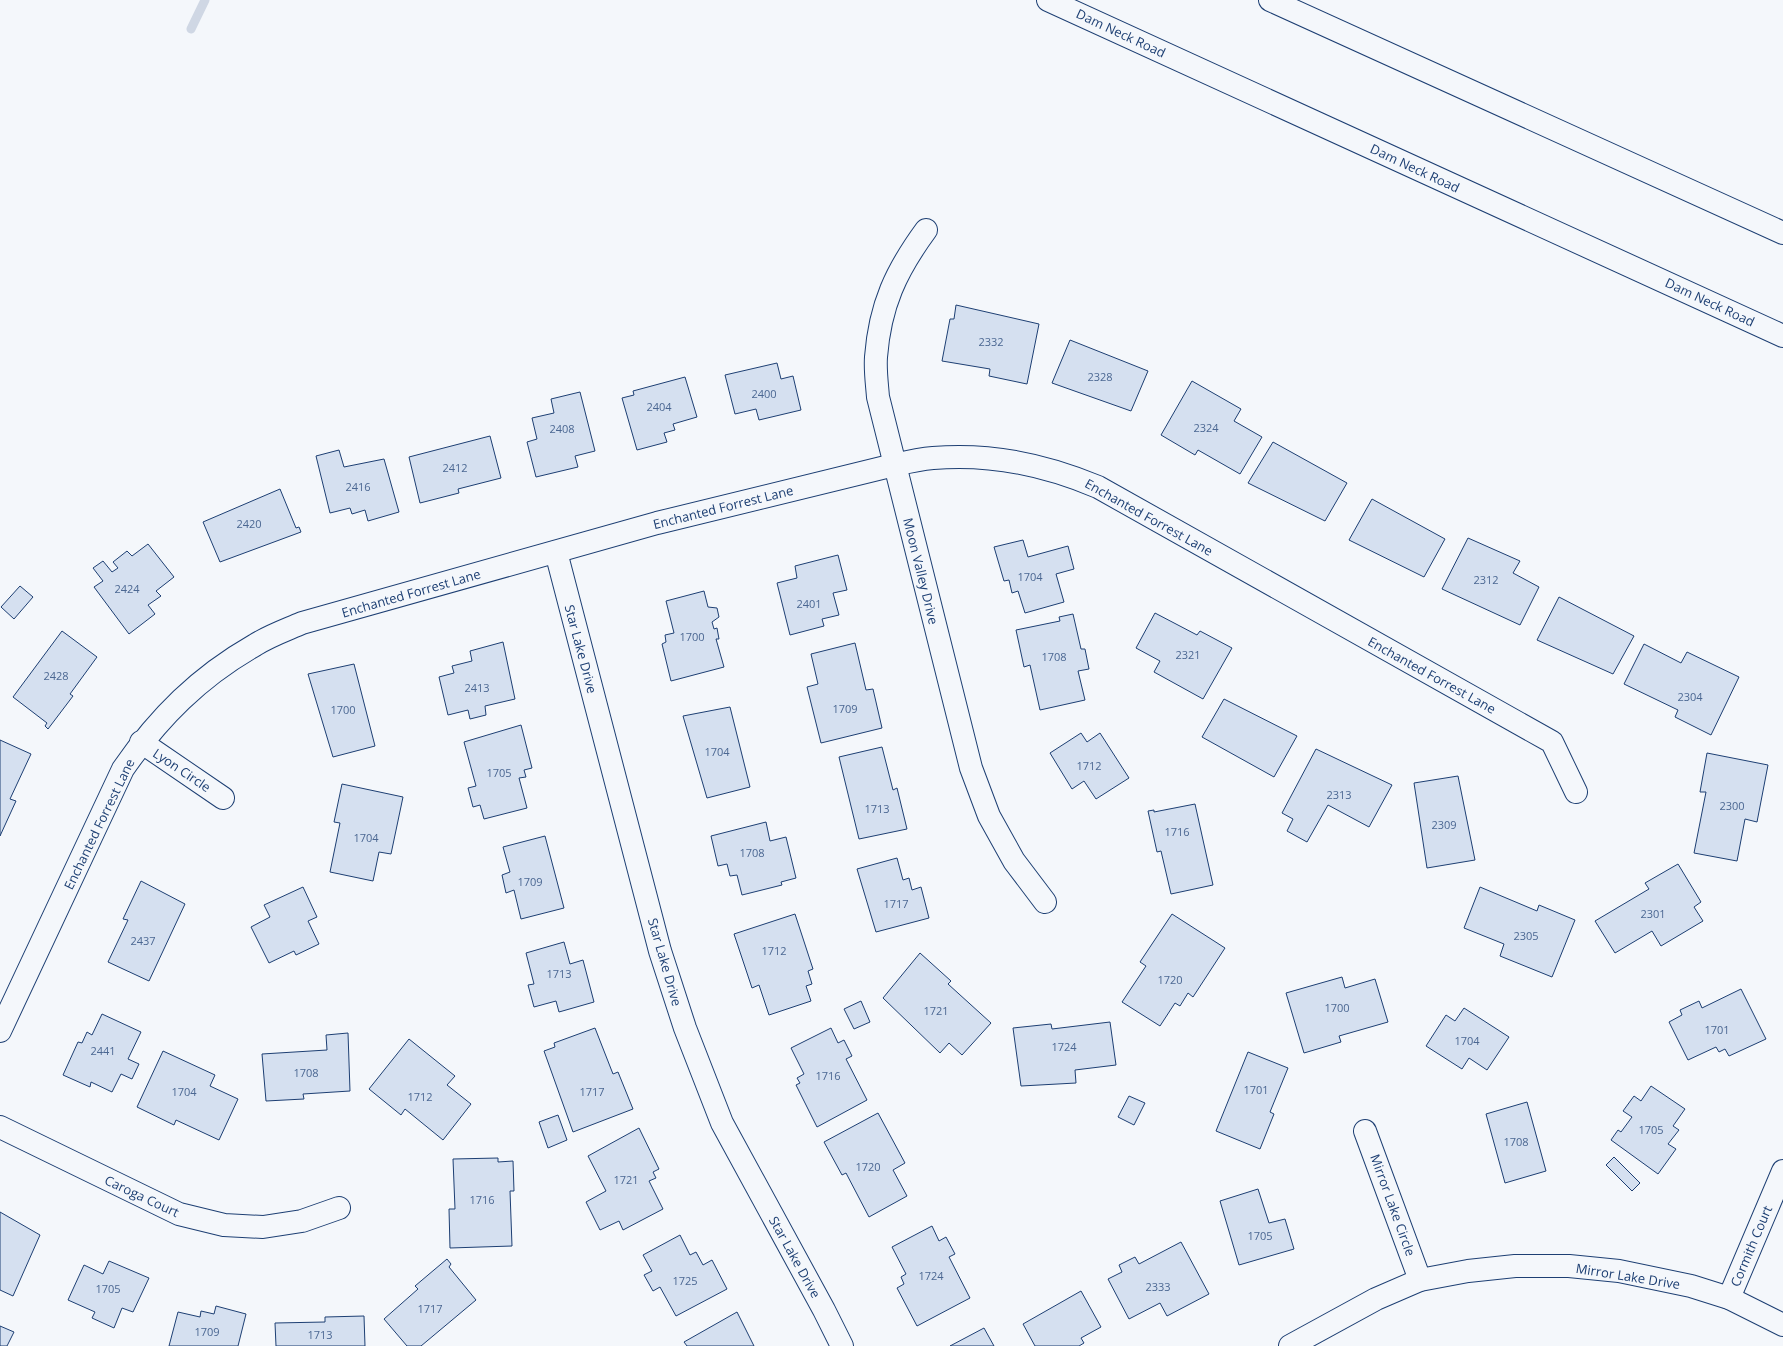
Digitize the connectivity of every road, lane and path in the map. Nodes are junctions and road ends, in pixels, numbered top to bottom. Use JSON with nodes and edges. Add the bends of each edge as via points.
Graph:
{"nodes":[{"id":1,"x":1048,"y":0,"type":"edge"},
{"id":2,"x":1270,"y":0,"type":"edge"},
{"id":3,"x":926,"y":230,"type":"dead end"},
{"id":4,"x":1783,"y":234,"type":"edge"},
{"id":5,"x":1783,"y":336,"type":"edge"},
{"id":6,"x":894,"y":464,"type":"junction"},
{"id":7,"x":556,"y":552,"type":"junction"},
{"id":8,"x":141,"y":742,"type":"junction"},
{"id":9,"x":1576,"y":792,"type":"dead end"},
{"id":10,"x":223,"y":798,"type":"dead end"},
{"id":11,"x":1045,"y":902,"type":"dead end"},
{"id":12,"x":0,"y":1031,"type":"edge"},
{"id":13,"x":0,"y":1127,"type":"edge"},
{"id":14,"x":1365,"y":1131,"type":"dead end"},
{"id":15,"x":1783,"y":1171,"type":"edge"},
{"id":16,"x":339,"y":1208,"type":"dead end"},
{"id":17,"x":1420,"y":1280,"type":"junction"},
{"id":18,"x":1729,"y":1298,"type":"junction"},
{"id":19,"x":1783,"y":1325,"type":"edge"},
{"id":20,"x":842,"y":1346,"type":"edge"},
{"id":21,"x":1290,"y":1346,"type":"edge"}],
"edges":[{"from":1,"to":5,"type":"street","name":"Dam Neck Road"},
{"from":2,"to":4,"type":"street"},
{"from":3,"to":6,"type":"street","name":"Moon Valley Drive","via":[[908,255],[890,290],[881,320],[876,359],[878,397]]},
{"from":6,"to":7,"type":"street","name":"Enchanted Forrest Lane","via":[[657,523]]},
{"from":6,"to":9,"type":"street","name":"Enchanted Forrest Lane","via":[[933,458],[980,457],[1027,463],[1073,476],[1098,487],[1552,742]]},
{"from":6,"to":11,"type":"street","name":"Moon Valley Drive","via":[[971,768],[996,829],[1014,861]]},
{"from":7,"to":8,"type":"street","name":"Enchanted Forrest Lane","via":[[302,623],[255,644],[201,681],[174,705]]},
{"from":7,"to":20,"type":"street","name":"Star Lake Drive","via":[[660,951],[685,1028],[722,1123]]},
{"from":8,"to":10,"type":"street","name":"Lyon Circle"},
{"from":8,"to":12,"type":"street","name":"Enchanted Forrest Lane","via":[[123,769]]},
{"from":13,"to":16,"type":"street","name":"Caroga Court","via":[[179,1214],[224,1226],[263,1227],[302,1221]]},
{"from":14,"to":17,"type":"street","name":"Mirror Lake Circle"},
{"from":15,"to":18,"type":"street","name":"Cormith Court"},
{"from":17,"to":18,"type":"street","name":"Mirror Lake Drive","via":[[1515,1266],[1569,1266],[1648,1277],[1691,1286]]},
{"from":17,"to":21,"type":"street","name":"Mirror Lake Drive","via":[[1376,1299]]},
{"from":18,"to":19,"type":"street","name":"Mirror Lake Drive"}]}
